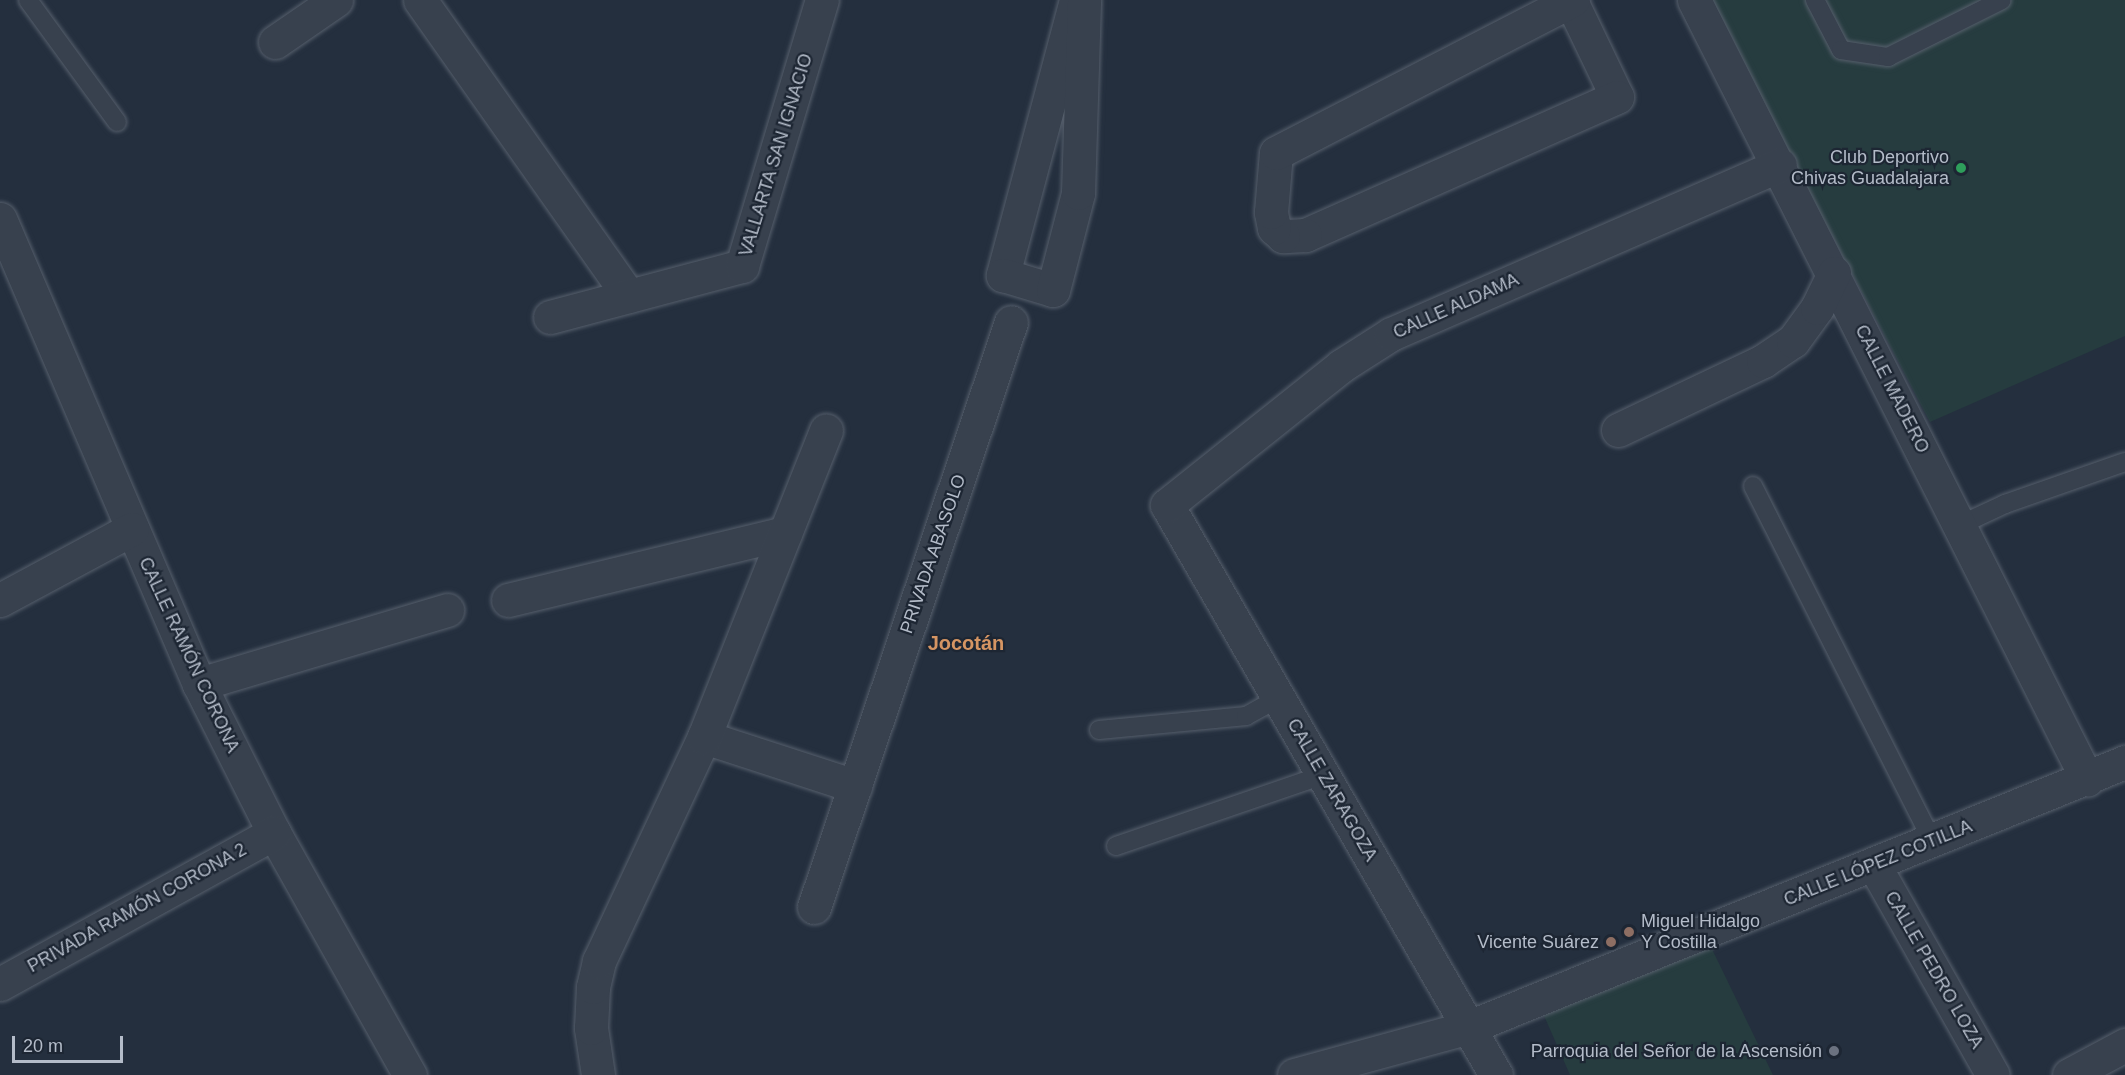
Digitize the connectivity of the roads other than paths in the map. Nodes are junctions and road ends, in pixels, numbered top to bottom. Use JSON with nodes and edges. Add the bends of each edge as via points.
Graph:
{"nodes":[{"id":1,"x":28,"y":0,"type":"edge"},
{"id":2,"x":336,"y":0,"type":"edge"},
{"id":3,"x":420,"y":0,"type":"edge"},
{"id":4,"x":822,"y":0,"type":"edge"},
{"id":5,"x":1076,"y":0,"type":"edge"},
{"id":6,"x":1084,"y":0,"type":"edge"},
{"id":7,"x":1694,"y":0,"type":"edge"},
{"id":8,"x":1815,"y":0,"type":"edge"},
{"id":9,"x":2001,"y":0,"type":"edge"},
{"id":10,"x":1572,"y":1,"type":"edge"},
{"id":11,"x":275,"y":42,"type":"dead end"},
{"id":12,"x":117,"y":122,"type":"dead end"},
{"id":13,"x":1780,"y":165,"type":"junction"},
{"id":14,"x":0,"y":219,"type":"edge"},
{"id":15,"x":1834,"y":273,"type":"junction"},
{"id":16,"x":629,"y":296,"type":"junction"},
{"id":17,"x":550,"y":317,"type":"dead end"},
{"id":18,"x":1011,"y":322,"type":"dead end"},
{"id":19,"x":826,"y":430,"type":"dead end"},
{"id":20,"x":1618,"y":430,"type":"dead end"},
{"id":21,"x":2125,"y":462,"type":"edge"},
{"id":22,"x":1753,"y":486,"type":"dead end"},
{"id":23,"x":1167,"y":505,"type":"joint"},
{"id":24,"x":1960,"y":525,"type":"junction"},
{"id":25,"x":132,"y":528,"type":"junction"},
{"id":26,"x":785,"y":533,"type":"junction"},
{"id":27,"x":0,"y":600,"type":"edge"},
{"id":28,"x":508,"y":600,"type":"dead end"},
{"id":29,"x":447,"y":610,"type":"dead end"},
{"id":30,"x":199,"y":684,"type":"junction"},
{"id":31,"x":1273,"y":702,"type":"junction"},
{"id":32,"x":1099,"y":730,"type":"dead end"},
{"id":33,"x":704,"y":737,"type":"junction"},
{"id":34,"x":2125,"y":762,"type":"edge"},
{"id":35,"x":1323,"y":775,"type":"junction"},
{"id":36,"x":2087,"y":779,"type":"junction"},
{"id":37,"x":855,"y":786,"type":"junction"},
{"id":38,"x":274,"y":833,"type":"junction"},
{"id":39,"x":1932,"y":841,"type":"junction"},
{"id":40,"x":1116,"y":846,"type":"dead end"},
{"id":41,"x":1874,"y":865,"type":"junction"},
{"id":42,"x":814,"y":907,"type":"dead end"},
{"id":43,"x":0,"y":984,"type":"edge"},
{"id":44,"x":1469,"y":1027,"type":"junction"},
{"id":45,"x":2125,"y":1045,"type":"edge"},
{"id":46,"x":410,"y":1075,"type":"edge"},
{"id":47,"x":598,"y":1075,"type":"edge"},
{"id":48,"x":1294,"y":1075,"type":"edge"},
{"id":49,"x":1496,"y":1075,"type":"edge"},
{"id":50,"x":1993,"y":1075,"type":"edge"},
{"id":51,"x":2069,"y":1075,"type":"edge"}],
"edges":[{"from":1,"to":12,"type":"lane"},
{"from":2,"to":11,"type":"street"},
{"from":3,"to":16,"type":"street"},
{"from":4,"to":16,"type":"street","name":"VALLARTA SAN IGNACIO","via":[[742,266]]},
{"from":5,"to":6,"type":"street","via":[[1004,275],[1053,290],[1078,193]]},
{"from":7,"to":13,"type":"street","name":"CALLE MADERO"},
{"from":8,"to":9,"type":"lane","via":[[1841,50],[1888,57]]},
{"from":10,"to":10,"type":"street","via":[[1276,153],[1271,212],[1275,228],[1283,236],[1305,235],[1617,96]]},
{"from":13,"to":15,"type":"street","name":"CALLE MADERO"},
{"from":13,"to":23,"type":"street","name":"CALLE ALDAMA","via":[[1391,334],[1341,366]]},
{"from":14,"to":25,"type":"street","name":"CALLE RAMÓN CORONA"},
{"from":15,"to":20,"type":"street","via":[[1817,308],[1793,341],[1763,361]]},
{"from":15,"to":24,"type":"street","name":"CALLE MADERO"},
{"from":16,"to":17,"type":"street","name":"VALLARTA SAN IGNACIO"},
{"from":18,"to":37,"type":"street","name":"PRIVADA ABASOLO"},
{"from":19,"to":26,"type":"street"},
{"from":21,"to":24,"type":"lane","via":[[2005,504]]},
{"from":22,"to":39,"type":"lane"},
{"from":23,"to":31,"type":"street","name":"CALLE ZARAGOZA"},
{"from":24,"to":36,"type":"street","name":"CALLE MADERO"},
{"from":25,"to":27,"type":"street"},
{"from":25,"to":30,"type":"street","name":"CALLE RAMÓN CORONA"},
{"from":26,"to":28,"type":"street"},
{"from":26,"to":33,"type":"street"},
{"from":29,"to":30,"type":"street"},
{"from":30,"to":38,"type":"street","name":"CALLE RAMÓN CORONA"},
{"from":31,"to":32,"type":"lane","via":[[1246,716]]},
{"from":31,"to":35,"type":"street","name":"CALLE ZARAGOZA"},
{"from":33,"to":37,"type":"street"},
{"from":33,"to":47,"type":"street","via":[[600,961],[593,987],[591,1028]]},
{"from":34,"to":36,"type":"street","name":"CALLE LÓPEZ COTILLA"},
{"from":35,"to":40,"type":"lane"},
{"from":35,"to":44,"type":"street","name":"CALLE ZARAGOZA"},
{"from":36,"to":39,"type":"street","name":"CALLE LÓPEZ COTILLA"},
{"from":37,"to":42,"type":"street","name":"PRIVADA ABASOLO"},
{"from":38,"to":43,"type":"street","name":"PRIVADA RAMÓN CORONA 2"},
{"from":38,"to":46,"type":"street","name":"CALLE RAMÓN CORONA"},
{"from":39,"to":41,"type":"street","name":"CALLE LÓPEZ COTILLA"},
{"from":41,"to":44,"type":"street","name":"CALLE LÓPEZ COTILLA"},
{"from":41,"to":50,"type":"street","name":"CALLE PEDRO LOZA"},
{"from":44,"to":48,"type":"street","name":"CALLE LÓPEZ COTILLA"},
{"from":44,"to":49,"type":"street","name":"CALLE ZARAGOZA"},
{"from":45,"to":51,"type":"street"}]}
